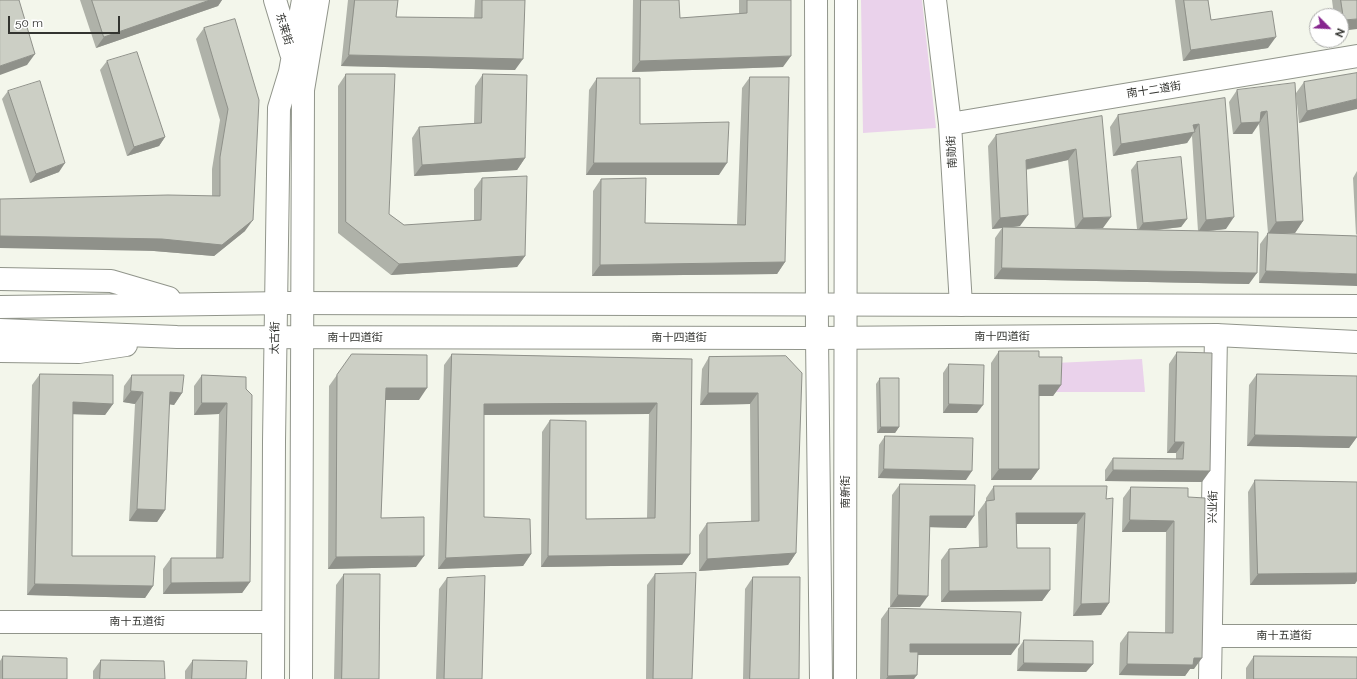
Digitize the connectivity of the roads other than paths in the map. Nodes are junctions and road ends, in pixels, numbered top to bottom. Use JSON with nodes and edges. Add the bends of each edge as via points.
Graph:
{"nodes":[{"id":1,"x":275,"y":0,"type":"edge"},
{"id":2,"x":303,"y":0,"type":"edge"},
{"id":3,"x":318,"y":0,"type":"edge"},
{"id":4,"x":816,"y":0,"type":"edge"},
{"id":5,"x":846,"y":0,"type":"edge"},
{"id":6,"x":935,"y":0,"type":"edge"},
{"id":7,"x":1357,"y":56,"type":"edge"},
{"id":8,"x":292,"y":58,"type":"junction"},
{"id":9,"x":950,"y":124,"type":"junction"},
{"id":10,"x":0,"y":279,"type":"edge"},
{"id":11,"x":276,"y":303,"type":"junction"},
{"id":12,"x":302,"y":303,"type":"junction"},
{"id":13,"x":189,"y":304,"type":"junction"},
{"id":14,"x":817,"y":304,"type":"junction"},
{"id":15,"x":845,"y":304,"type":"junction"},
{"id":16,"x":961,"y":305,"type":"junction"},
{"id":17,"x":1357,"y":306,"type":"edge"},
{"id":18,"x":0,"y":307,"type":"edge"},
{"id":19,"x":0,"y":330,"type":"edge"},
{"id":20,"x":1216,"y":335,"type":"junction"},
{"id":21,"x":177,"y":337,"type":"junction"},
{"id":22,"x":276,"y":338,"type":"junction"},
{"id":23,"x":302,"y":338,"type":"junction"},
{"id":24,"x":817,"y":338,"type":"junction"},
{"id":25,"x":846,"y":338,"type":"junction"},
{"id":26,"x":1357,"y":342,"type":"edge"},
{"id":27,"x":0,"y":351,"type":"edge"},
{"id":28,"x":0,"y":622,"type":"edge"},
{"id":29,"x":273,"y":622,"type":"junction"},
{"id":30,"x":1211,"y":636,"type":"junction"},
{"id":31,"x":1357,"y":636,"type":"edge"},
{"id":32,"x":273,"y":679,"type":"edge"},
{"id":33,"x":302,"y":679,"type":"edge"},
{"id":34,"x":821,"y":679,"type":"edge"},
{"id":35,"x":846,"y":679,"type":"edge"},
{"id":36,"x":1210,"y":679,"type":"edge"}],
"edges":[{"from":1,"to":8,"type":"main road","name":"东莱街"},
{"from":2,"to":8,"type":"main road","name":"太古街"},
{"from":3,"to":12,"type":"main road","via":[[303,90]]},
{"from":4,"to":14,"type":"main road"},
{"from":5,"to":15,"type":"main road"},
{"from":6,"to":9,"type":"main road","name":"南勋街"},
{"from":7,"to":9,"type":"main road","name":"南十二道街"},
{"from":8,"to":11,"type":"main road","name":"太古街","via":[[279,108]]},
{"from":9,"to":16,"type":"main road","name":"南勋街"},
{"from":10,"to":13,"type":"main road","via":[[112,280]]},
{"from":11,"to":12,"type":"main road"},
{"from":11,"to":13,"type":"main road"},
{"from":11,"to":22,"type":"main road","name":"太古街"},
{"from":12,"to":14,"type":"main road"},
{"from":12,"to":23,"type":"main road"},
{"from":13,"to":18,"type":"main road"},
{"from":14,"to":15,"type":"main road"},
{"from":14,"to":24,"type":"main road"},
{"from":15,"to":16,"type":"main road"},
{"from":15,"to":25,"type":"main road","name":"南新街"},
{"from":16,"to":17,"type":"main road"},
{"from":19,"to":21,"type":"main road","name":"南十四道街"},
{"from":20,"to":25,"type":"main road","name":"南十四道街"},
{"from":20,"to":26,"type":"main road","name":"南十四道街"},
{"from":20,"to":30,"type":"main road","name":"兴业街"},
{"from":21,"to":22,"type":"main road","name":"南十四道街"},
{"from":21,"to":27,"type":"main road","via":[[79,352]]},
{"from":22,"to":23,"type":"main road","name":"南十四道街"},
{"from":22,"to":29,"type":"main road","name":"太古街"},
{"from":23,"to":24,"type":"main road","name":"南十四道街"},
{"from":23,"to":33,"type":"main road"},
{"from":24,"to":25,"type":"main road","name":"南十四道街"},
{"from":24,"to":34,"type":"main road"},
{"from":25,"to":35,"type":"main road","name":"南新街"},
{"from":28,"to":29,"type":"main road","name":"南十五道街"},
{"from":29,"to":32,"type":"main road","name":"太古街"},
{"from":30,"to":31,"type":"main road","name":"南十五道街"},
{"from":30,"to":36,"type":"main road","name":"兴业街"}]}
